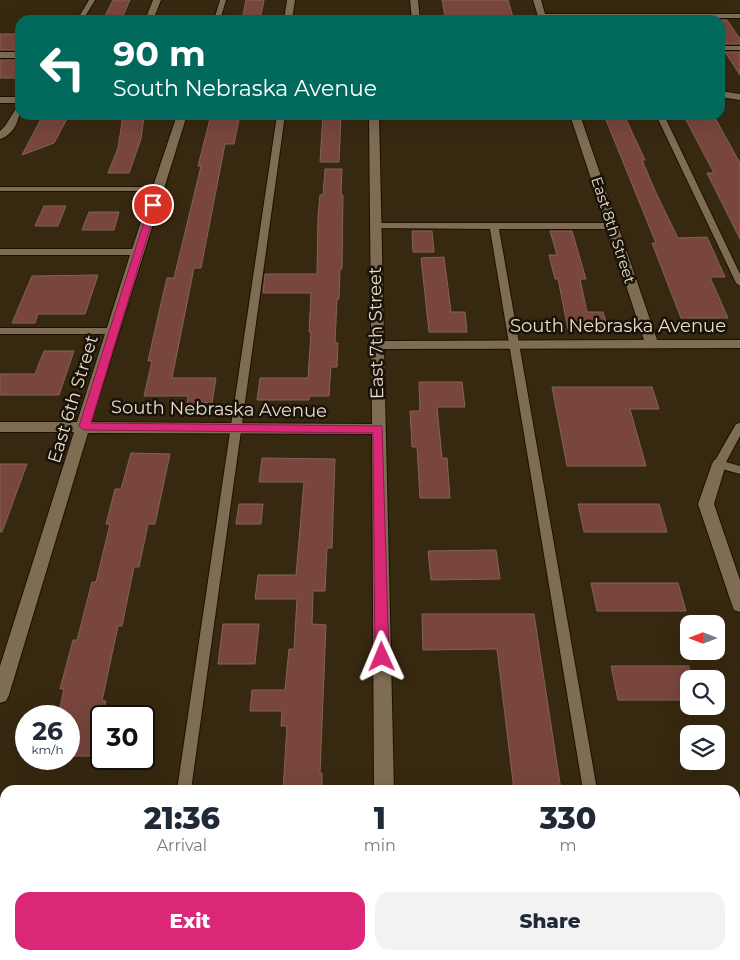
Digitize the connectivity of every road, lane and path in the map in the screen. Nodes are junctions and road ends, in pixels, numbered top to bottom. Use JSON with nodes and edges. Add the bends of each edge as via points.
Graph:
{"nodes":[{"id":1,"x":92,"y":0,"type":"edge"},
{"id":2,"x":157,"y":0,"type":"edge"},
{"id":3,"x":223,"y":0,"type":"edge"},
{"id":4,"x":291,"y":0,"type":"edge"},
{"id":5,"x":414,"y":0,"type":"edge"},
{"id":6,"x":537,"y":0,"type":"edge"},
{"id":7,"x":83,"y":15,"type":"edge"},
{"id":8,"x":151,"y":15,"type":"edge"},
{"id":9,"x":218,"y":15,"type":"edge"},
{"id":10,"x":289,"y":15,"type":"edge"},
{"id":11,"x":416,"y":15,"type":"edge"},
{"id":12,"x":542,"y":15,"type":"edge"},
{"id":13,"x":725,"y":16,"type":"edge"},
{"id":14,"x":740,"y":16,"type":"edge"},
{"id":15,"x":725,"y":48,"type":"edge"},
{"id":16,"x":740,"y":48,"type":"edge"},
{"id":17,"x":0,"y":55,"type":"edge"},
{"id":18,"x":15,"y":55,"type":"edge"},
{"id":19,"x":727,"y":94,"type":"edge"},
{"id":20,"x":0,"y":100,"type":"edge"},
{"id":21,"x":15,"y":100,"type":"edge"},
{"id":22,"x":740,"y":109,"type":"edge"},
{"id":23,"x":15,"y":118,"type":"edge"},
{"id":24,"x":180,"y":120,"type":"edge"},
{"id":25,"x":280,"y":120,"type":"edge"},
{"id":26,"x":374,"y":120,"type":"edge"},
{"id":27,"x":577,"y":120,"type":"edge"},
{"id":28,"x":662,"y":120,"type":"edge"},
{"id":29,"x":0,"y":136,"type":"edge"},
{"id":30,"x":0,"y":188,"type":"edge"},
{"id":31,"x":158,"y":189,"type":"junction"},
{"id":32,"x":375,"y":226,"type":"junction"},
{"id":33,"x":494,"y":226,"type":"junction"},
{"id":34,"x":612,"y":226,"type":"junction"},
{"id":35,"x":0,"y":252,"type":"edge"},
{"id":36,"x":137,"y":252,"type":"junction"},
{"id":37,"x":740,"y":283,"type":"edge"},
{"id":38,"x":0,"y":331,"type":"edge"},
{"id":39,"x":113,"y":331,"type":"junction"},
{"id":40,"x":740,"y":344,"type":"edge"},
{"id":41,"x":377,"y":345,"type":"junction"},
{"id":42,"x":513,"y":345,"type":"junction"},
{"id":43,"x":652,"y":345,"type":"junction"},
{"id":44,"x":84,"y":426,"type":"junction"},
{"id":45,"x":0,"y":427,"type":"edge"},
{"id":46,"x":740,"y":427,"type":"edge"},
{"id":47,"x":236,"y":428,"type":"junction"},
{"id":48,"x":378,"y":429,"type":"junction"},
{"id":49,"x":719,"y":464,"type":"junction"},
{"id":50,"x":740,"y":470,"type":"edge"},
{"id":51,"x":740,"y":605,"type":"edge"},
{"id":52,"x":0,"y":695,"type":"edge"},
{"id":53,"x":185,"y":785,"type":"edge"},
{"id":54,"x":384,"y":785,"type":"edge"},
{"id":55,"x":589,"y":785,"type":"edge"}],
"edges":[{"from":1,"to":7,"type":"lane"},
{"from":2,"to":8,"type":"street"},
{"from":3,"to":9,"type":"lane"},
{"from":4,"to":10,"type":"street"},
{"from":5,"to":11,"type":"street"},
{"from":6,"to":12,"type":"street"},
{"from":13,"to":14,"type":"street"},
{"from":15,"to":16,"type":"lane"},
{"from":17,"to":18,"type":"street"},
{"from":19,"to":22,"type":"street"},
{"from":20,"to":21,"type":"street"},
{"from":23,"to":29,"type":"street"},
{"from":24,"to":31,"type":"street","name":"East 6th Street"},
{"from":25,"to":47,"type":"lane"},
{"from":26,"to":32,"type":"street","name":"East 7th Street"},
{"from":27,"to":34,"type":"street","name":"East 8th Street"},
{"from":28,"to":37,"type":"lane"},
{"from":30,"to":31,"type":"lane"},
{"from":31,"to":36,"type":"street","name":"East 6th Street"},
{"from":32,"to":33,"type":"lane"},
{"from":32,"to":41,"type":"street","name":"East 7th Street"},
{"from":33,"to":34,"type":"lane"},
{"from":33,"to":42,"type":"lane"},
{"from":34,"to":43,"type":"street","name":"East 8th Street"},
{"from":35,"to":36,"type":"street"},
{"from":36,"to":39,"type":"street","name":"East 6th Street"},
{"from":38,"to":39,"type":"lane"},
{"from":39,"to":44,"type":"street","name":"East 6th Street"},
{"from":40,"to":43,"type":"street","name":"South Nebraska Avenue"},
{"from":41,"to":42,"type":"street","name":"South Nebraska Avenue"},
{"from":41,"to":48,"type":"street","name":"East 7th Street"},
{"from":42,"to":43,"type":"street","name":"South Nebraska Avenue"},
{"from":42,"to":55,"type":"lane"},
{"from":44,"to":45,"type":"street","name":"South Nebraska Avenue"},
{"from":44,"to":47,"type":"street","name":"South Nebraska Avenue"},
{"from":44,"to":52,"type":"street","name":"East 6th Street"},
{"from":46,"to":49,"type":"lane"},
{"from":47,"to":48,"type":"street","name":"South Nebraska Avenue"},
{"from":47,"to":53,"type":"lane"},
{"from":48,"to":54,"type":"street","name":"East 7th Street"},
{"from":49,"to":50,"type":"lane"},
{"from":49,"to":51,"type":"street","via":[[706,504]]}]}
